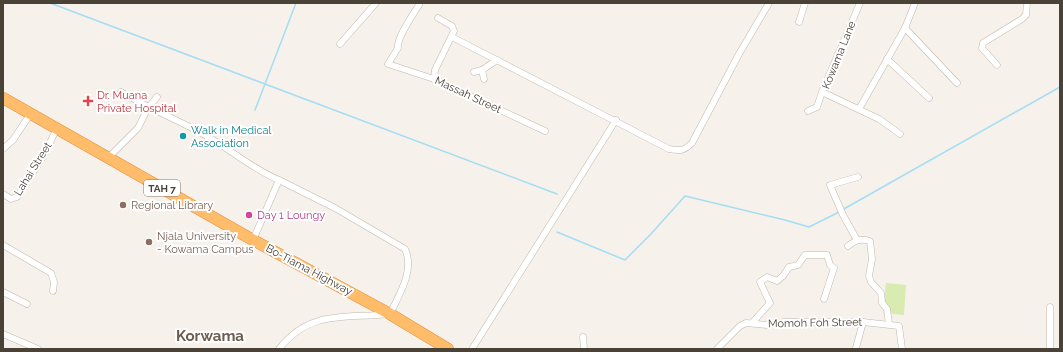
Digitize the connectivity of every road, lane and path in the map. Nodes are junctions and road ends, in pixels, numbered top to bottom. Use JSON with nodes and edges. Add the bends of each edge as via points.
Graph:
{"nodes":[{"id":1,"x":376,"y":3,"type":"edge"},
{"id":2,"x":420,"y":3,"type":"edge"},
{"id":3,"x":769,"y":3,"type":"edge"},
{"id":4,"x":805,"y":3,"type":"edge"},
{"id":5,"x":860,"y":3,"type":"edge"},
{"id":6,"x":915,"y":3,"type":"edge"},
{"id":7,"x":1027,"y":3,"type":"edge"},
{"id":8,"x":438,"y":18,"type":"dead end"},
{"id":9,"x":799,"y":22,"type":"dead end"},
{"id":10,"x":905,"y":28,"type":"junction"},
{"id":11,"x":452,"y":37,"type":"junction"},
{"id":12,"x":340,"y":44,"type":"dead end"},
{"id":13,"x":887,"y":59,"type":"junction"},
{"id":14,"x":497,"y":60,"type":"junction"},
{"id":15,"x":997,"y":65,"type":"dead end"},
{"id":16,"x":482,"y":70,"type":"junction"},
{"id":17,"x":474,"y":72,"type":"dead end"},
{"id":18,"x":434,"y":79,"type":"junction"},
{"id":19,"x":484,"y":79,"type":"dead end"},
{"id":20,"x":957,"y":83,"type":"dead end"},
{"id":21,"x":121,"y":92,"type":"dead end"},
{"id":22,"x":822,"y":92,"type":"junction"},
{"id":23,"x":157,"y":97,"type":"dead end"},
{"id":24,"x":3,"y":98,"type":"edge"},
{"id":25,"x":929,"y":98,"type":"dead end"},
{"id":26,"x":148,"y":108,"type":"junction"},
{"id":27,"x":859,"y":109,"type":"junction"},
{"id":28,"x":808,"y":111,"type":"dead end"},
{"id":29,"x":31,"y":114,"type":"junction"},
{"id":30,"x":616,"y":120,"type":"junction"},
{"id":31,"x":57,"y":128,"type":"junction"},
{"id":32,"x":545,"y":131,"type":"dead end"},
{"id":33,"x":900,"y":134,"type":"dead end"},
{"id":34,"x":3,"y":149,"type":"edge"},
{"id":35,"x":108,"y":158,"type":"junction"},
{"id":36,"x":858,"y":176,"type":"dead end"},
{"id":37,"x":279,"y":180,"type":"junction"},
{"id":38,"x":3,"y":194,"type":"edge"},
{"id":39,"x":253,"y":240,"type":"junction"},
{"id":40,"x":857,"y":240,"type":"junction"},
{"id":41,"x":3,"y":245,"type":"edge"},
{"id":42,"x":848,"y":246,"type":"dead end"},
{"id":43,"x":53,"y":291,"type":"dead end"},
{"id":44,"x":3,"y":292,"type":"edge"},
{"id":45,"x":824,"y":299,"type":"dead end"},
{"id":46,"x":27,"y":304,"type":"dead end"},
{"id":47,"x":1050,"y":307,"type":"dead end"},
{"id":48,"x":390,"y":314,"type":"junction"},
{"id":49,"x":752,"y":322,"type":"junction"},
{"id":50,"x":863,"y":322,"type":"junction"},
{"id":51,"x":889,"y":324,"type":"junction"},
{"id":52,"x":3,"y":334,"type":"edge"},
{"id":53,"x":582,"y":337,"type":"dead end"},
{"id":54,"x":856,"y":348,"type":"edge"},
{"id":55,"x":38,"y":349,"type":"edge"},
{"id":56,"x":279,"y":349,"type":"edge"},
{"id":57,"x":448,"y":349,"type":"edge"},
{"id":58,"x":472,"y":349,"type":"edge"},
{"id":59,"x":584,"y":349,"type":"edge"},
{"id":60,"x":717,"y":349,"type":"edge"},
{"id":61,"x":902,"y":349,"type":"edge"},
{"id":62,"x":1050,"y":349,"type":"edge"}],
"edges":[{"from":1,"to":12,"type":"street"},
{"from":2,"to":18,"type":"street","name":"Massah Street","via":[[388,64]]},
{"from":3,"to":30,"type":"street","via":[[692,143],[685,149],[669,149]]},
{"from":4,"to":9,"type":"street"},
{"from":5,"to":22,"type":"street","name":"Kowama Lane"},
{"from":6,"to":10,"type":"street"},
{"from":7,"to":15,"type":"street","via":[[1026,15],[1022,19],[983,43],[982,48]]},
{"from":8,"to":11,"type":"street","via":[[452,26]]},
{"from":10,"to":13,"type":"street"},
{"from":10,"to":20,"type":"street"},
{"from":11,"to":14,"type":"street"},
{"from":11,"to":18,"type":"street","via":[[435,70]]},
{"from":13,"to":25,"type":"street"},
{"from":13,"to":27,"type":"street"},
{"from":14,"to":16,"type":"street"},
{"from":14,"to":30,"type":"street"},
{"from":16,"to":17,"type":"street"},
{"from":16,"to":19,"type":"street"},
{"from":18,"to":32,"type":"street","name":"Massah Street"},
{"from":21,"to":26,"type":"street"},
{"from":22,"to":27,"type":"street","name":"Kowama Lane"},
{"from":22,"to":28,"type":"street","via":[[817,107]]},
{"from":23,"to":26,"type":"street"},
{"from":24,"to":29,"type":"highway","name":"Bo-Tiama Highway","number":"TAH 7"},
{"from":26,"to":35,"type":"street","via":[[138,128]]},
{"from":26,"to":37,"type":"street","via":[[205,135]]},
{"from":27,"to":33,"type":"street","name":"Kowama Lane"},
{"from":29,"to":31,"type":"highway","name":"Bo-Tiama Highway","number":"TAH 7"},
{"from":29,"to":34,"type":"street","via":[[13,140]]},
{"from":30,"to":58,"type":"street"},
{"from":31,"to":35,"type":"highway","name":"Bo-Tiama Highway","number":"TAH 7"},
{"from":31,"to":38,"type":"street","name":"Lahai Street","via":[[44,155],[17,197],[11,199]]},
{"from":35,"to":39,"type":"highway","name":"Bo-Tiama Highway","number":"TAH 7"},
{"from":36,"to":40,"type":"street","via":[[830,185]]},
{"from":37,"to":39,"type":"street"},
{"from":37,"to":48,"type":"street","via":[[405,249],[409,258],[406,276]]},
{"from":39,"to":48,"type":"highway","name":"Bo-Tiama Highway","number":"TAH 7"},
{"from":40,"to":42,"type":"street"},
{"from":40,"to":51,"type":"street","via":[[870,241],[872,259],[869,276],[881,293]]},
{"from":41,"to":43,"type":"street","via":[[51,273]]},
{"from":44,"to":46,"type":"street"},
{"from":45,"to":49,"type":"street","via":[[834,268],[826,255],[805,254],[798,265],[789,267],[777,281],[763,278],[760,282],[770,303]]},
{"from":47,"to":62,"type":"street"},
{"from":48,"to":56,"type":"street","via":[[331,317],[312,321],[297,331]]},
{"from":48,"to":57,"type":"highway","name":"Bo-Tiama Highway","number":"TAH 7"},
{"from":49,"to":50,"type":"street","name":"Momoh Foh Street","via":[[767,325],[784,322]]},
{"from":49,"to":60,"type":"street","name":"Momoh Foh Street","via":[[740,326]]},
{"from":50,"to":51,"type":"street","name":"Momoh Foh Street"},
{"from":50,"to":54,"type":"street"},
{"from":51,"to":61,"type":"street","via":[[899,326]]},
{"from":52,"to":55,"type":"street"},
{"from":53,"to":59,"type":"street"}]}
